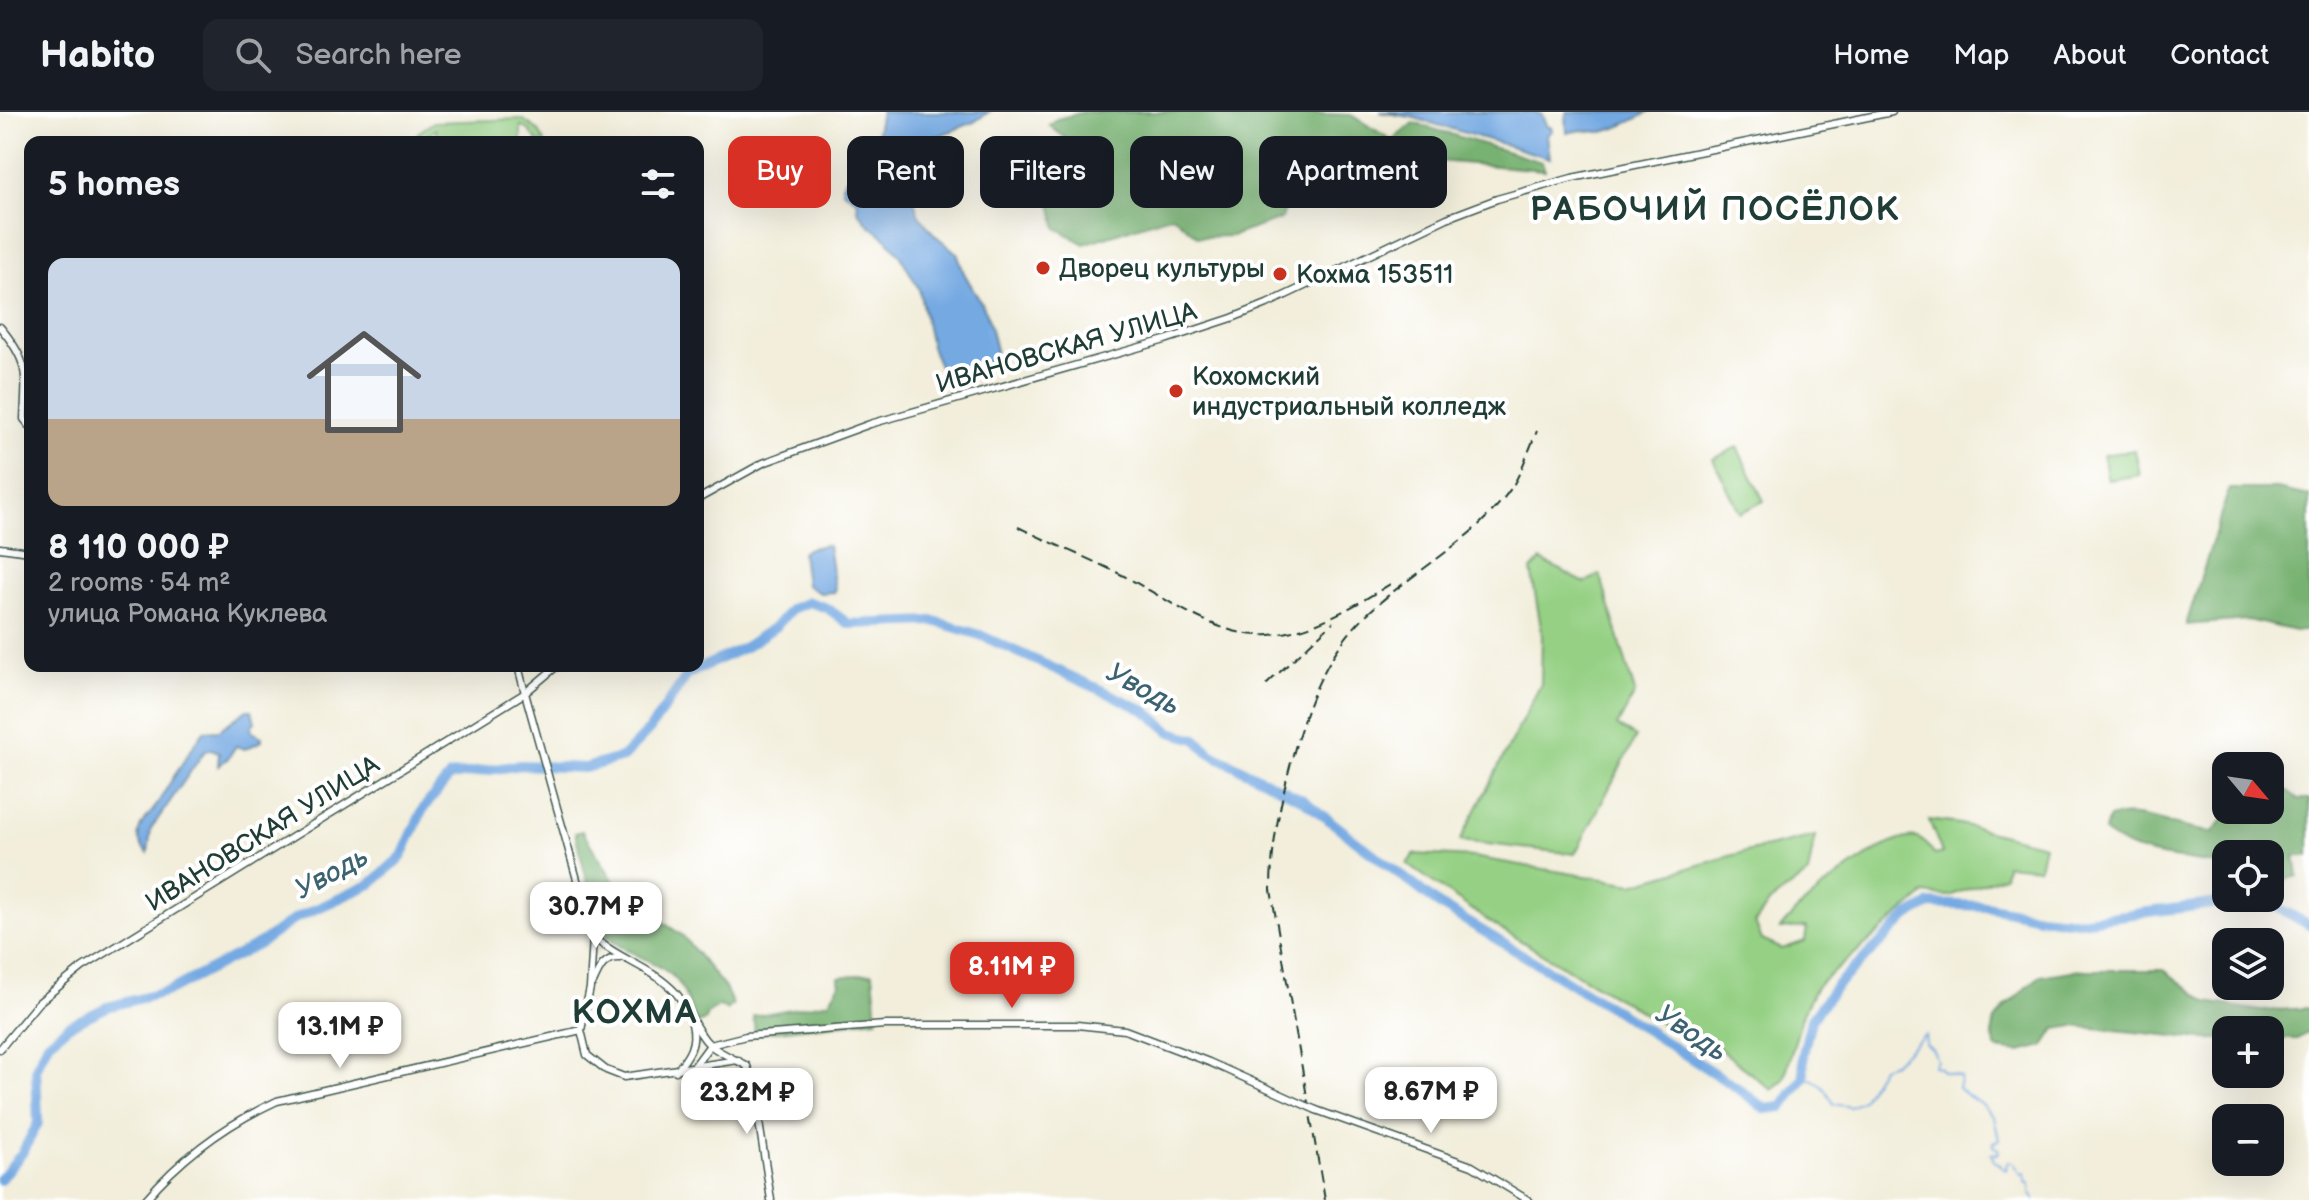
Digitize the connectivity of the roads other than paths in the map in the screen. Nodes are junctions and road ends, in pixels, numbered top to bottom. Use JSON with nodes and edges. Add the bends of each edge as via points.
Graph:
{"nodes":[{"id":1,"x":1892,"y":112,"type":"edge"},
{"id":2,"x":0,"y":327,"type":"edge"},
{"id":3,"x":24,"y":366,"type":"edge"},
{"id":4,"x":711,"y":492,"type":"junction"},
{"id":5,"x":704,"y":496,"type":"edge"},
{"id":6,"x":704,"y":500,"type":"edge"},
{"id":7,"x":0,"y":548,"type":"edge"},
{"id":8,"x":24,"y":551,"type":"edge"},
{"id":9,"x":520,"y":672,"type":"edge"},
{"id":10,"x":550,"y":672,"type":"edge"},
{"id":11,"x":525,"y":693,"type":"junction"},
{"id":12,"x":593,"y":937,"type":"junction"},
{"id":13,"x":628,"y":960,"type":"junction"},
{"id":14,"x":590,"y":988,"type":"junction"},
{"id":15,"x":692,"y":1021,"type":"junction"},
{"id":16,"x":581,"y":1030,"type":"junction"},
{"id":17,"x":710,"y":1045,"type":"junction"},
{"id":18,"x":0,"y":1049,"type":"edge"},
{"id":19,"x":738,"y":1060,"type":"junction"},
{"id":20,"x":693,"y":1068,"type":"junction"},
{"id":21,"x":676,"y":1071,"type":"junction"},
{"id":22,"x":145,"y":1200,"type":"edge"},
{"id":23,"x":771,"y":1200,"type":"edge"},
{"id":24,"x":1528,"y":1200,"type":"edge"}],
"edges":[{"from":1,"to":4,"type":"main road","name":"ИВАНОВСКАЯ УЛИЦА","via":[[1572,178],[1497,199],[1232,318],[870,424],[763,463]]},
{"from":2,"to":3,"type":"main road","via":[[19,349]]},
{"from":4,"to":5,"type":"main road","name":"ИВАНОВСКАЯ УЛИЦА"},
{"from":4,"to":6,"type":"main road","name":"ИВАНОВСКАЯ УЛИЦА"},
{"from":7,"to":8,"type":"main road"},
{"from":9,"to":11,"type":"main road"},
{"from":10,"to":11,"type":"main road","name":"ИВАНОВСКАЯ УЛИЦА"},
{"from":11,"to":12,"type":"main road"},
{"from":11,"to":18,"type":"main road","name":"ИВАНОВСКАЯ УЛИЦА","via":[[83,967],[38,1003]]},
{"from":12,"to":13,"type":"main road"},
{"from":12,"to":14,"type":"main road"},
{"from":13,"to":14,"type":"main road","via":[[606,961]]},
{"from":13,"to":15,"type":"main road","via":[[677,994]]},
{"from":14,"to":16,"type":"main road"},
{"from":15,"to":17,"type":"main road"},
{"from":15,"to":21,"type":"main road","via":[[692,1048]]},
{"from":16,"to":21,"type":"main road","via":[[587,1055],[606,1070],[624,1077]]},
{"from":16,"to":22,"type":"main road","via":[[277,1101],[226,1128]]},
{"from":17,"to":19,"type":"main road"},
{"from":17,"to":20,"type":"main road"},
{"from":17,"to":24,"type":"main road","bridge":true,"via":[[746,1036],[885,1025],[1109,1027],[1472,1166]]},
{"from":19,"to":20,"type":"main road"},
{"from":19,"to":23,"type":"main road","via":[[747,1066],[753,1083]]},
{"from":20,"to":21,"type":"main road"}]}
